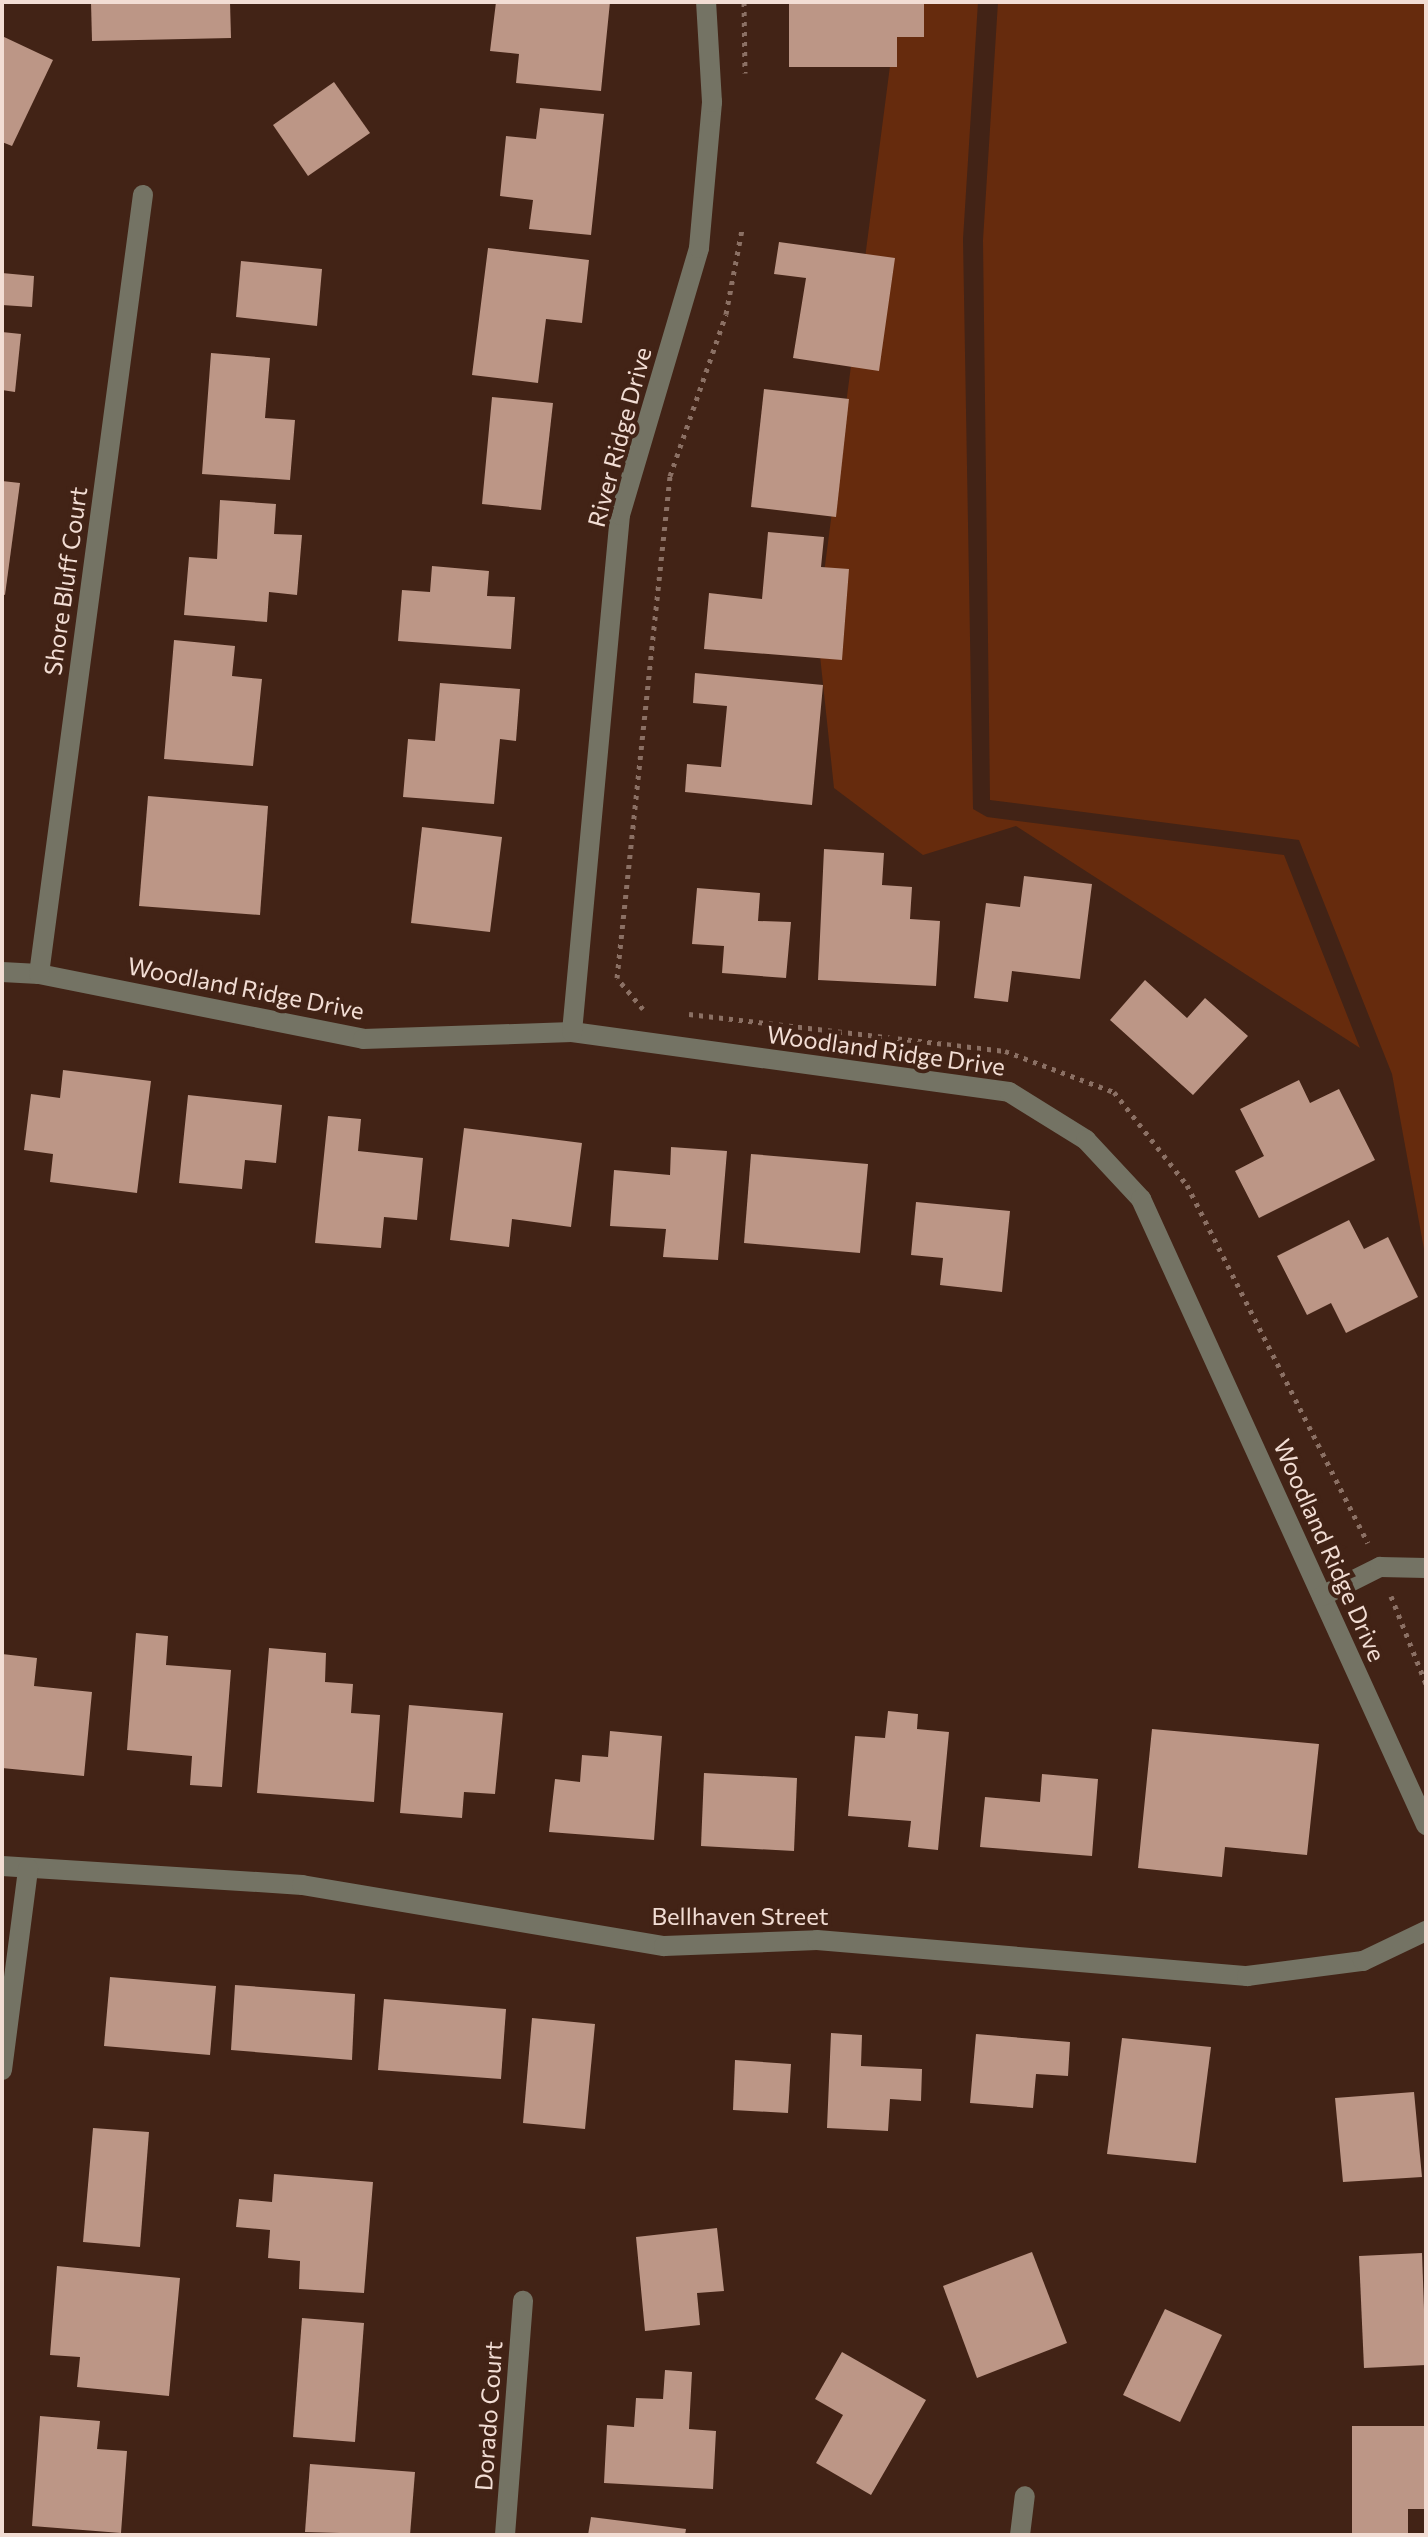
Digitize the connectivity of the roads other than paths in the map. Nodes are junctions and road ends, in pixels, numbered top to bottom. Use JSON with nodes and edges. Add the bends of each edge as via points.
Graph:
{"nodes":[{"id":1,"x":706,"y":2,"type":"edge"},
{"id":2,"x":143,"y":195,"type":"dead end"},
{"id":3,"x":2,"y":972,"type":"edge"},
{"id":4,"x":39,"y":974,"type":"junction"},
{"id":5,"x":572,"y":1032,"type":"junction"},
{"id":6,"x":1426,"y":1568,"type":"edge"},
{"id":7,"x":1322,"y":1596,"type":"junction"},
{"id":8,"x":1426,"y":1825,"type":"edge"},
{"id":9,"x":2,"y":1866,"type":"edge"},
{"id":10,"x":28,"y":1869,"type":"junction"},
{"id":11,"x":1426,"y":1931,"type":"edge"},
{"id":12,"x":2,"y":2070,"type":"edge"},
{"id":13,"x":523,"y":2301,"type":"dead end"},
{"id":14,"x":1025,"y":2496,"type":"dead end"},
{"id":15,"x":505,"y":2535,"type":"edge"},
{"id":16,"x":1020,"y":2535,"type":"edge"}],
"edges":[{"from":1,"to":5,"type":"street","name":"River Ridge Drive","via":[[712,102],[699,248],[620,515]]},
{"from":2,"to":4,"type":"street","name":"Shore Bluff Court"},
{"from":3,"to":4,"type":"street","name":"Woodland Ridge Drive"},
{"from":4,"to":5,"type":"street","name":"Woodland Ridge Drive","via":[[363,1039]]},
{"from":5,"to":7,"type":"street","name":"Woodland Ridge Drive","via":[[1009,1092],[1086,1140],[1141,1199]]},
{"from":6,"to":7,"type":"street","via":[[1380,1567]]},
{"from":7,"to":8,"type":"street","name":"Woodland Ridge Drive"},
{"from":9,"to":10,"type":"street","name":"Bellhaven Street"},
{"from":10,"to":11,"type":"street","name":"Bellhaven Street","via":[[302,1885],[664,1946],[817,1940],[1247,1976],[1363,1961]]},
{"from":10,"to":12,"type":"street"},
{"from":13,"to":15,"type":"street","name":"Dorado Court"},
{"from":14,"to":16,"type":"street"}]}
